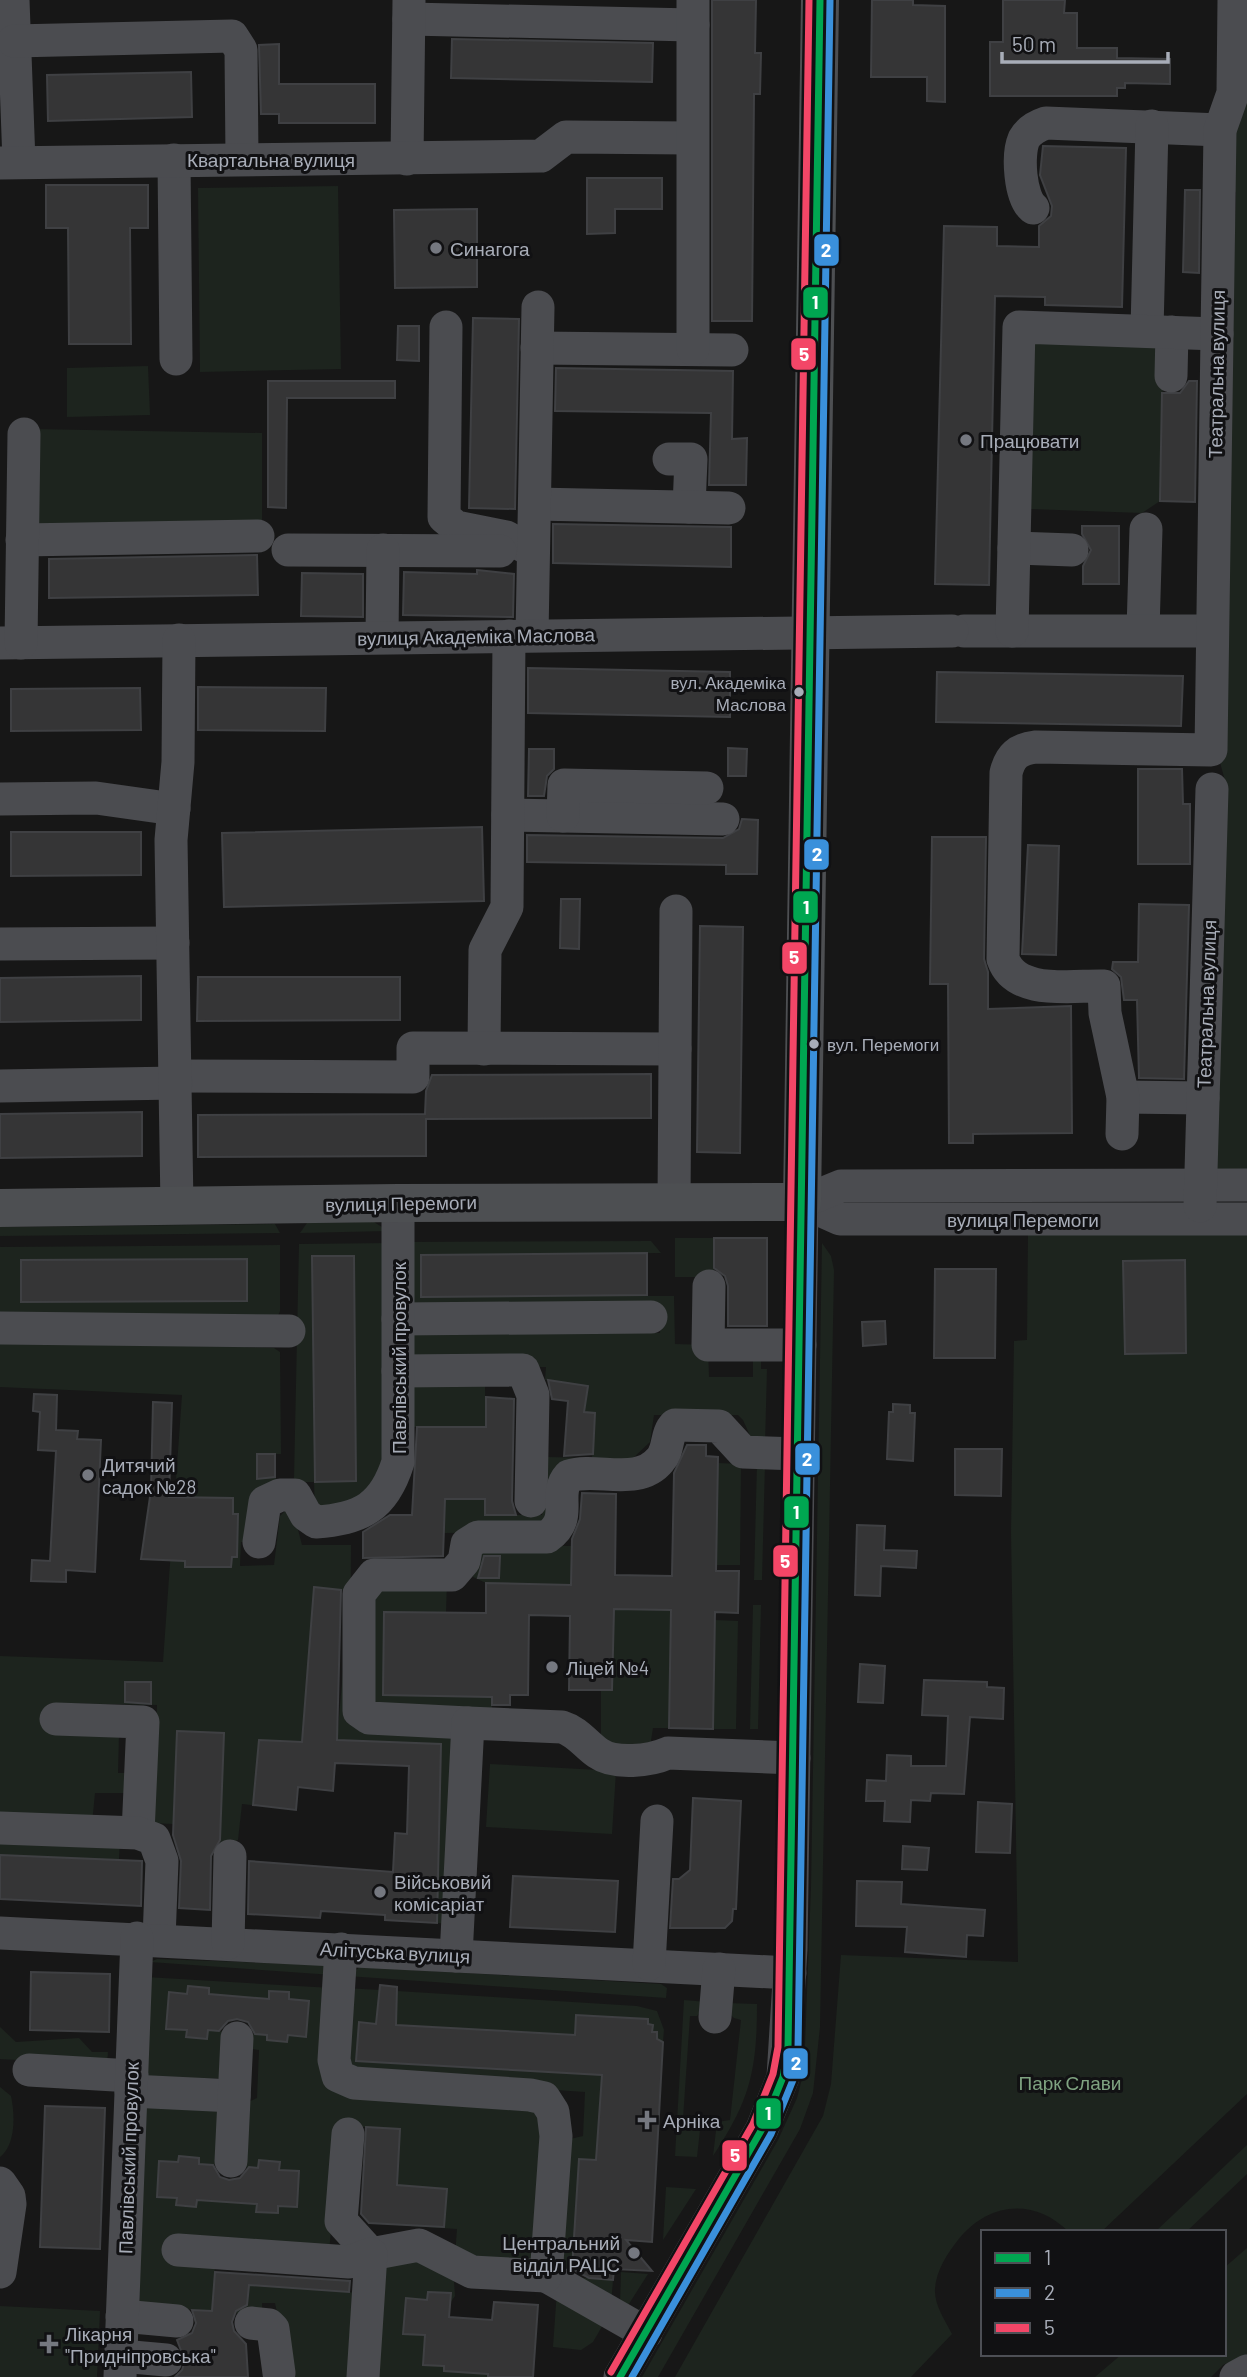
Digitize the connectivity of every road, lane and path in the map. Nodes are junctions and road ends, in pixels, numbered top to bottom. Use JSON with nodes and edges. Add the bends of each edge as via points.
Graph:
{"nodes":[{"id":1,"x":13,"y":0,"type":"edge"},
{"id":2,"x":820,"y":0,"type":"edge"},
{"id":3,"x":1234,"y":0,"type":"edge"},
{"id":4,"x":409,"y":9,"type":"edge"},
{"id":5,"x":693,"y":12,"type":"edge"},
{"id":6,"x":15,"y":41,"type":"junction"},
{"id":7,"x":1152,"y":126,"type":"junction"},
{"id":8,"x":1220,"y":130,"type":"junction"},
{"id":9,"x":691,"y":138,"type":"junction"},
{"id":10,"x":242,"y":159,"type":"junction"},
{"id":11,"x":407,"y":159,"type":"junction"},
{"id":12,"x":174,"y":160,"type":"junction"},
{"id":13,"x":9,"y":163,"type":"edge"},
{"id":14,"x":1033,"y":208,"type":"dead end"},
{"id":15,"x":538,"y":307,"type":"dead end"},
{"id":16,"x":446,"y":327,"type":"dead end"},
{"id":17,"x":1159,"y":331,"type":"junction"},
{"id":18,"x":1217,"y":334,"type":"junction"},
{"id":19,"x":537,"y":348,"type":"junction"},
{"id":20,"x":692,"y":349,"type":"junction"},
{"id":21,"x":732,"y":350,"type":"dead end"},
{"id":22,"x":176,"y":359,"type":"dead end"},
{"id":23,"x":1171,"y":376,"type":"dead end"},
{"id":24,"x":24,"y":434,"type":"dead end"},
{"id":25,"x":669,"y":459,"type":"dead end"},
{"id":26,"x":534,"y":504,"type":"junction"},
{"id":27,"x":690,"y":507,"type":"junction"},
{"id":28,"x":729,"y":508,"type":"dead end"},
{"id":29,"x":1146,"y":529,"type":"dead end"},
{"id":30,"x":22,"y":540,"type":"junction"},
{"id":31,"x":1014,"y":548,"type":"junction"},
{"id":32,"x":383,"y":550,"type":"junction"},
{"id":33,"x":1072,"y":550,"type":"dead end"},
{"id":34,"x":533,"y":551,"type":"junction"},
{"id":35,"x":1143,"y":630,"type":"junction"},
{"id":36,"x":811,"y":631,"type":"junction"},
{"id":37,"x":1012,"y":631,"type":"junction"},
{"id":38,"x":1212,"y":631,"type":"junction"},
{"id":39,"x":520,"y":635,"type":"junction"},
{"id":40,"x":382,"y":637,"type":"junction"},
{"id":41,"x":179,"y":640,"type":"junction"},
{"id":42,"x":10,"y":643,"type":"edge"},
{"id":43,"x":707,"y":788,"type":"dead end"},
{"id":44,"x":1212,"y":789,"type":"dead end"},
{"id":45,"x":0,"y":799,"type":"edge"},
{"id":46,"x":635,"y":802,"type":"junction"},
{"id":47,"x":174,"y":809,"type":"junction"},
{"id":48,"x":508,"y":815,"type":"junction"},
{"id":49,"x":723,"y":819,"type":"dead end"},
{"id":50,"x":676,"y":911,"type":"dead end"},
{"id":51,"x":173,"y":943,"type":"junction"},
{"id":52,"x":0,"y":944,"type":"edge"},
{"id":53,"x":484,"y":1049,"type":"junction"},
{"id":54,"x":675,"y":1049,"type":"junction"},
{"id":55,"x":176,"y":1080,"type":"junction"},
{"id":56,"x":0,"y":1086,"type":"edge"},
{"id":57,"x":1123,"y":1097,"type":"junction"},
{"id":58,"x":1203,"y":1098,"type":"junction"},
{"id":59,"x":1122,"y":1134,"type":"dead end"},
{"id":60,"x":986,"y":1185,"type":"junction"},
{"id":61,"x":1200,"y":1185,"type":"junction"},
{"id":62,"x":1247,"y":1185,"type":"edge"},
{"id":63,"x":674,"y":1202,"type":"junction"},
{"id":64,"x":802,"y":1202,"type":"junction"},
{"id":65,"x":398,"y":1203,"type":"junction"},
{"id":66,"x":177,"y":1206,"type":"junction"},
{"id":67,"x":0,"y":1209,"type":"edge"},
{"id":68,"x":986,"y":1219,"type":"junction"},
{"id":69,"x":1200,"y":1219,"type":"junction"},
{"id":70,"x":1247,"y":1219,"type":"edge"},
{"id":71,"x":709,"y":1286,"type":"dead end"},
{"id":72,"x":651,"y":1317,"type":"dead end"},
{"id":73,"x":398,"y":1319,"type":"junction"},
{"id":74,"x":0,"y":1328,"type":"edge"},
{"id":75,"x":289,"y":1331,"type":"dead end"},
{"id":76,"x":800,"y":1345,"type":"junction"},
{"id":77,"x":398,"y":1371,"type":"junction"},
{"id":78,"x":798,"y":1454,"type":"junction"},
{"id":79,"x":531,"y":1501,"type":"dead end"},
{"id":80,"x":259,"y":1542,"type":"dead end"},
{"id":81,"x":56,"y":1719,"type":"dead end"},
{"id":82,"x":468,"y":1723,"type":"junction"},
{"id":83,"x":794,"y":1758,"type":"junction"},
{"id":84,"x":657,"y":1821,"type":"dead end"},
{"id":85,"x":0,"y":1828,"type":"edge"},
{"id":86,"x":138,"y":1833,"type":"junction"},
{"id":87,"x":230,"y":1856,"type":"dead end"},
{"id":88,"x":0,"y":1933,"type":"edge"},
{"id":89,"x":148,"y":1939,"type":"junction"},
{"id":90,"x":228,"y":1943,"type":"junction"},
{"id":91,"x":341,"y":1949,"type":"junction"},
{"id":92,"x":456,"y":1956,"type":"junction"},
{"id":93,"x":649,"y":1964,"type":"junction"},
{"id":94,"x":719,"y":1969,"type":"junction"},
{"id":95,"x":790,"y":1973,"type":"junction"},
{"id":96,"x":715,"y":2017,"type":"dead end"},
{"id":97,"x":237,"y":2038,"type":"dead end"},
{"id":98,"x":12,"y":2068,"type":"edge"},
{"id":99,"x":131,"y":2083,"type":"junction"},
{"id":100,"x":234,"y":2096,"type":"junction"},
{"id":101,"x":348,"y":2134,"type":"dead end"},
{"id":102,"x":231,"y":2161,"type":"dead end"},
{"id":103,"x":0,"y":2183,"type":"edge"},
{"id":104,"x":178,"y":2250,"type":"dead end"},
{"id":105,"x":370,"y":2254,"type":"junction"},
{"id":106,"x":0,"y":2272,"type":"edge"},
{"id":107,"x":546,"y":2276,"type":"junction"},
{"id":108,"x":122,"y":2316,"type":"junction"},
{"id":109,"x":177,"y":2322,"type":"dead end"},
{"id":110,"x":251,"y":2323,"type":"dead end"},
{"id":111,"x":646,"y":2333,"type":"junction"},
{"id":112,"x":166,"y":2360,"type":"dead end"},
{"id":113,"x":120,"y":2366,"type":"edge"},
{"id":114,"x":271,"y":2371,"type":"edge"},
{"id":115,"x":1247,"y":2371,"type":"edge"},
{"id":116,"x":363,"y":2377,"type":"edge"},
{"id":117,"x":620,"y":2377,"type":"edge"},
{"id":118,"x":1236,"y":2377,"type":"edge"}],
"edges":[{"from":1,"to":6,"type":"street"},
{"from":2,"to":36,"type":"main road"},
{"from":3,"to":8,"type":"street","name":"Театральна вулиця","via":[[1233,93]]},
{"from":4,"to":5,"type":"street"},
{"from":4,"to":11,"type":"street"},
{"from":5,"to":9,"type":"street"},
{"from":6,"to":10,"type":"street","via":[[232,36],[241,50]]},
{"from":6,"to":13,"type":"street"},
{"from":7,"to":8,"type":"street"},
{"from":7,"to":14,"type":"street","via":[[1037,126],[1023,146],[1022,193]]},
{"from":7,"to":17,"type":"street"},
{"from":8,"to":18,"type":"street","name":"Театральна вулиця"},
{"from":9,"to":11,"type":"street","name":"Квартальна вулиця","via":[[566,137],[541,156]]},
{"from":9,"to":20,"type":"street"},
{"from":10,"to":11,"type":"street","name":"Квартальна вулиця"},
{"from":10,"to":12,"type":"street","name":"Квартальна вулиця"},
{"from":12,"to":13,"type":"street","name":"Квартальна вулиця"},
{"from":12,"to":22,"type":"street"},
{"from":15,"to":19,"type":"street"},
{"from":16,"to":34,"type":"street","via":[[444,517],[456,527],[506,537]]},
{"from":17,"to":18,"type":"street"},
{"from":17,"to":23,"type":"street"},
{"from":17,"to":31,"type":"street","via":[[1019,327]]},
{"from":18,"to":38,"type":"street","name":"Театральна вулиця"},
{"from":19,"to":20,"type":"street"},
{"from":19,"to":26,"type":"street"},
{"from":20,"to":21,"type":"street"},
{"from":24,"to":30,"type":"street"},
{"from":25,"to":27,"type":"street","via":[[691,459]]},
{"from":26,"to":27,"type":"street"},
{"from":26,"to":34,"type":"street"},
{"from":27,"to":28,"type":"street"},
{"from":29,"to":35,"type":"street"},
{"from":30,"to":32,"type":"street"},
{"from":30,"to":42,"type":"street"},
{"from":31,"to":33,"type":"street"},
{"from":31,"to":37,"type":"street"},
{"from":32,"to":34,"type":"street"},
{"from":32,"to":40,"type":"street"},
{"from":34,"to":39,"type":"street"},
{"from":35,"to":37,"type":"street","name":"вулиця Академіка Маслова"},
{"from":35,"to":38,"type":"street","name":"вулиця Академіка Маслова"},
{"from":36,"to":37,"type":"street","name":"вулиця Академіка Маслова"},
{"from":36,"to":39,"type":"street","name":"вулиця Академіка Маслова"},
{"from":36,"to":64,"type":"main road"},
{"from":38,"to":57,"type":"street","name":"Театральна вулиця","via":[[1210,750],[1036,747],[1016,753],[1006,773],[1004,965],[1017,979],[1031,984],[1104,986],[1105,1013]]},
{"from":39,"to":40,"type":"street","name":"вулиця Академіка Маслова"},
{"from":39,"to":48,"type":"street"},
{"from":40,"to":41,"type":"street","name":"вулиця Академіка Маслова"},
{"from":41,"to":42,"type":"street","name":"вулиця Академіка Маслова"},
{"from":41,"to":47,"type":"street"},
{"from":43,"to":46,"type":"street"},
{"from":44,"to":58,"type":"street","name":"Театральна вулиця"},
{"from":45,"to":47,"type":"street","via":[[96,799]]},
{"from":46,"to":48,"type":"street","via":[[563,816]]},
{"from":46,"to":49,"type":"street"},
{"from":47,"to":51,"type":"street"},
{"from":48,"to":53,"type":"street","via":[[507,907],[485,950]]},
{"from":50,"to":54,"type":"street"},
{"from":51,"to":52,"type":"street"},
{"from":51,"to":55,"type":"street"},
{"from":53,"to":54,"type":"street"},
{"from":53,"to":55,"type":"street","via":[[413,1048],[413,1077]]},
{"from":54,"to":63,"type":"street"},
{"from":55,"to":56,"type":"street"},
{"from":55,"to":66,"type":"street"},
{"from":57,"to":58,"type":"street"},
{"from":57,"to":59,"type":"street"},
{"from":58,"to":61,"type":"street","name":"Театральна вулиця"},
{"from":60,"to":61,"type":"street","name":"вулиця Перемоги"},
{"from":60,"to":64,"type":"street","name":"вулиця Перемоги","via":[[841,1186]]},
{"from":60,"to":68,"type":"street"},
{"from":61,"to":62,"type":"street","name":"вулиця Перемоги"},
{"from":61,"to":69,"type":"street","name":"Театральна вулиця"},
{"from":63,"to":64,"type":"main road","name":"вулиця Перемоги"},
{"from":63,"to":65,"type":"main road","name":"вулиця Перемоги"},
{"from":64,"to":68,"type":"street","name":"вулиця Перемоги","via":[[840,1219]]},
{"from":64,"to":76,"type":"street"},
{"from":65,"to":66,"type":"main road","name":"вулиця Перемоги"},
{"from":65,"to":73,"type":"street","name":"Павлівський провулок"},
{"from":66,"to":67,"type":"main road","name":"вулиця Перемоги"},
{"from":68,"to":69,"type":"street","name":"вулиця Перемоги"},
{"from":69,"to":70,"type":"street","name":"вулиця Перемоги"},
{"from":71,"to":76,"type":"street","via":[[708,1345]]},
{"from":72,"to":73,"type":"street"},
{"from":73,"to":77,"type":"street","name":"Павлівський провулок"},
{"from":74,"to":75,"type":"street"},
{"from":76,"to":78,"type":"street"},
{"from":77,"to":79,"type":"street","via":[[523,1370],[533,1395]]},
{"from":77,"to":80,"type":"street","name":"Павлівський провулок","via":[[398,1462],[382,1499],[338,1520],[316,1522],[306,1515],[295,1495],[280,1495],[265,1502]]},
{"from":78,"to":82,"type":"street","via":[[750,1454],[738,1449],[719,1426],[675,1425],[665,1452],[649,1470],[569,1476],[563,1486],[562,1519],[547,1537],[478,1537],[467,1544],[464,1561],[452,1574],[374,1575],[368,1579],[359,1594],[361,1714]]},
{"from":78,"to":83,"type":"street"},
{"from":81,"to":86,"type":"street","via":[[143,1722]]},
{"from":82,"to":83,"type":"street","via":[[562,1727],[607,1758],[653,1760],[668,1753]]},
{"from":82,"to":92,"type":"street"},
{"from":83,"to":95,"type":"street"},
{"from":84,"to":93,"type":"street"},
{"from":85,"to":86,"type":"street"},
{"from":86,"to":89,"type":"street","name":"Павлівський провулок","via":[[154,1839],[162,1861]]},
{"from":87,"to":90,"type":"street"},
{"from":88,"to":89,"type":"street","name":"Алітуська вулиця"},
{"from":89,"to":90,"type":"street","name":"Алітуська вулиця"},
{"from":89,"to":99,"type":"street","name":"Павлівський провулок"},
{"from":90,"to":91,"type":"street","name":"Алітуська вулиця"},
{"from":91,"to":92,"type":"street","name":"Алітуська вулиця"},
{"from":91,"to":107,"type":"street","via":[[334,2060],[338,2076],[354,2083],[530,2095],[549,2103],[556,2136]]},
{"from":92,"to":93,"type":"street","name":"Алітуська вулиця"},
{"from":93,"to":94,"type":"street","name":"Алітуська вулиця"},
{"from":94,"to":95,"type":"street","name":"Алітуська вулиця"},
{"from":94,"to":96,"type":"street"},
{"from":95,"to":111,"type":"street","via":[[788,2048],[774,2105]]},
{"from":97,"to":100,"type":"street"},
{"from":98,"to":99,"type":"street"},
{"from":99,"to":100,"type":"street"},
{"from":99,"to":108,"type":"street","name":"Павлівський провулок"},
{"from":100,"to":102,"type":"street"},
{"from":101,"to":105,"type":"street","via":[[341,2221]]},
{"from":103,"to":106,"type":"street","via":[[10,2204]]},
{"from":104,"to":105,"type":"street","via":[[349,2262]]},
{"from":105,"to":107,"type":"street","via":[[419,2245],[472,2272]]},
{"from":105,"to":116,"type":"street"},
{"from":107,"to":111,"type":"street"},
{"from":108,"to":109,"type":"street"},
{"from":108,"to":113,"type":"street","name":"Павлівський провулок"},
{"from":110,"to":114,"type":"street","via":[[273,2329]]},
{"from":111,"to":117,"type":"street"},
{"from":112,"to":113,"type":"street"},
{"from":115,"to":118,"type":"street"}]}
